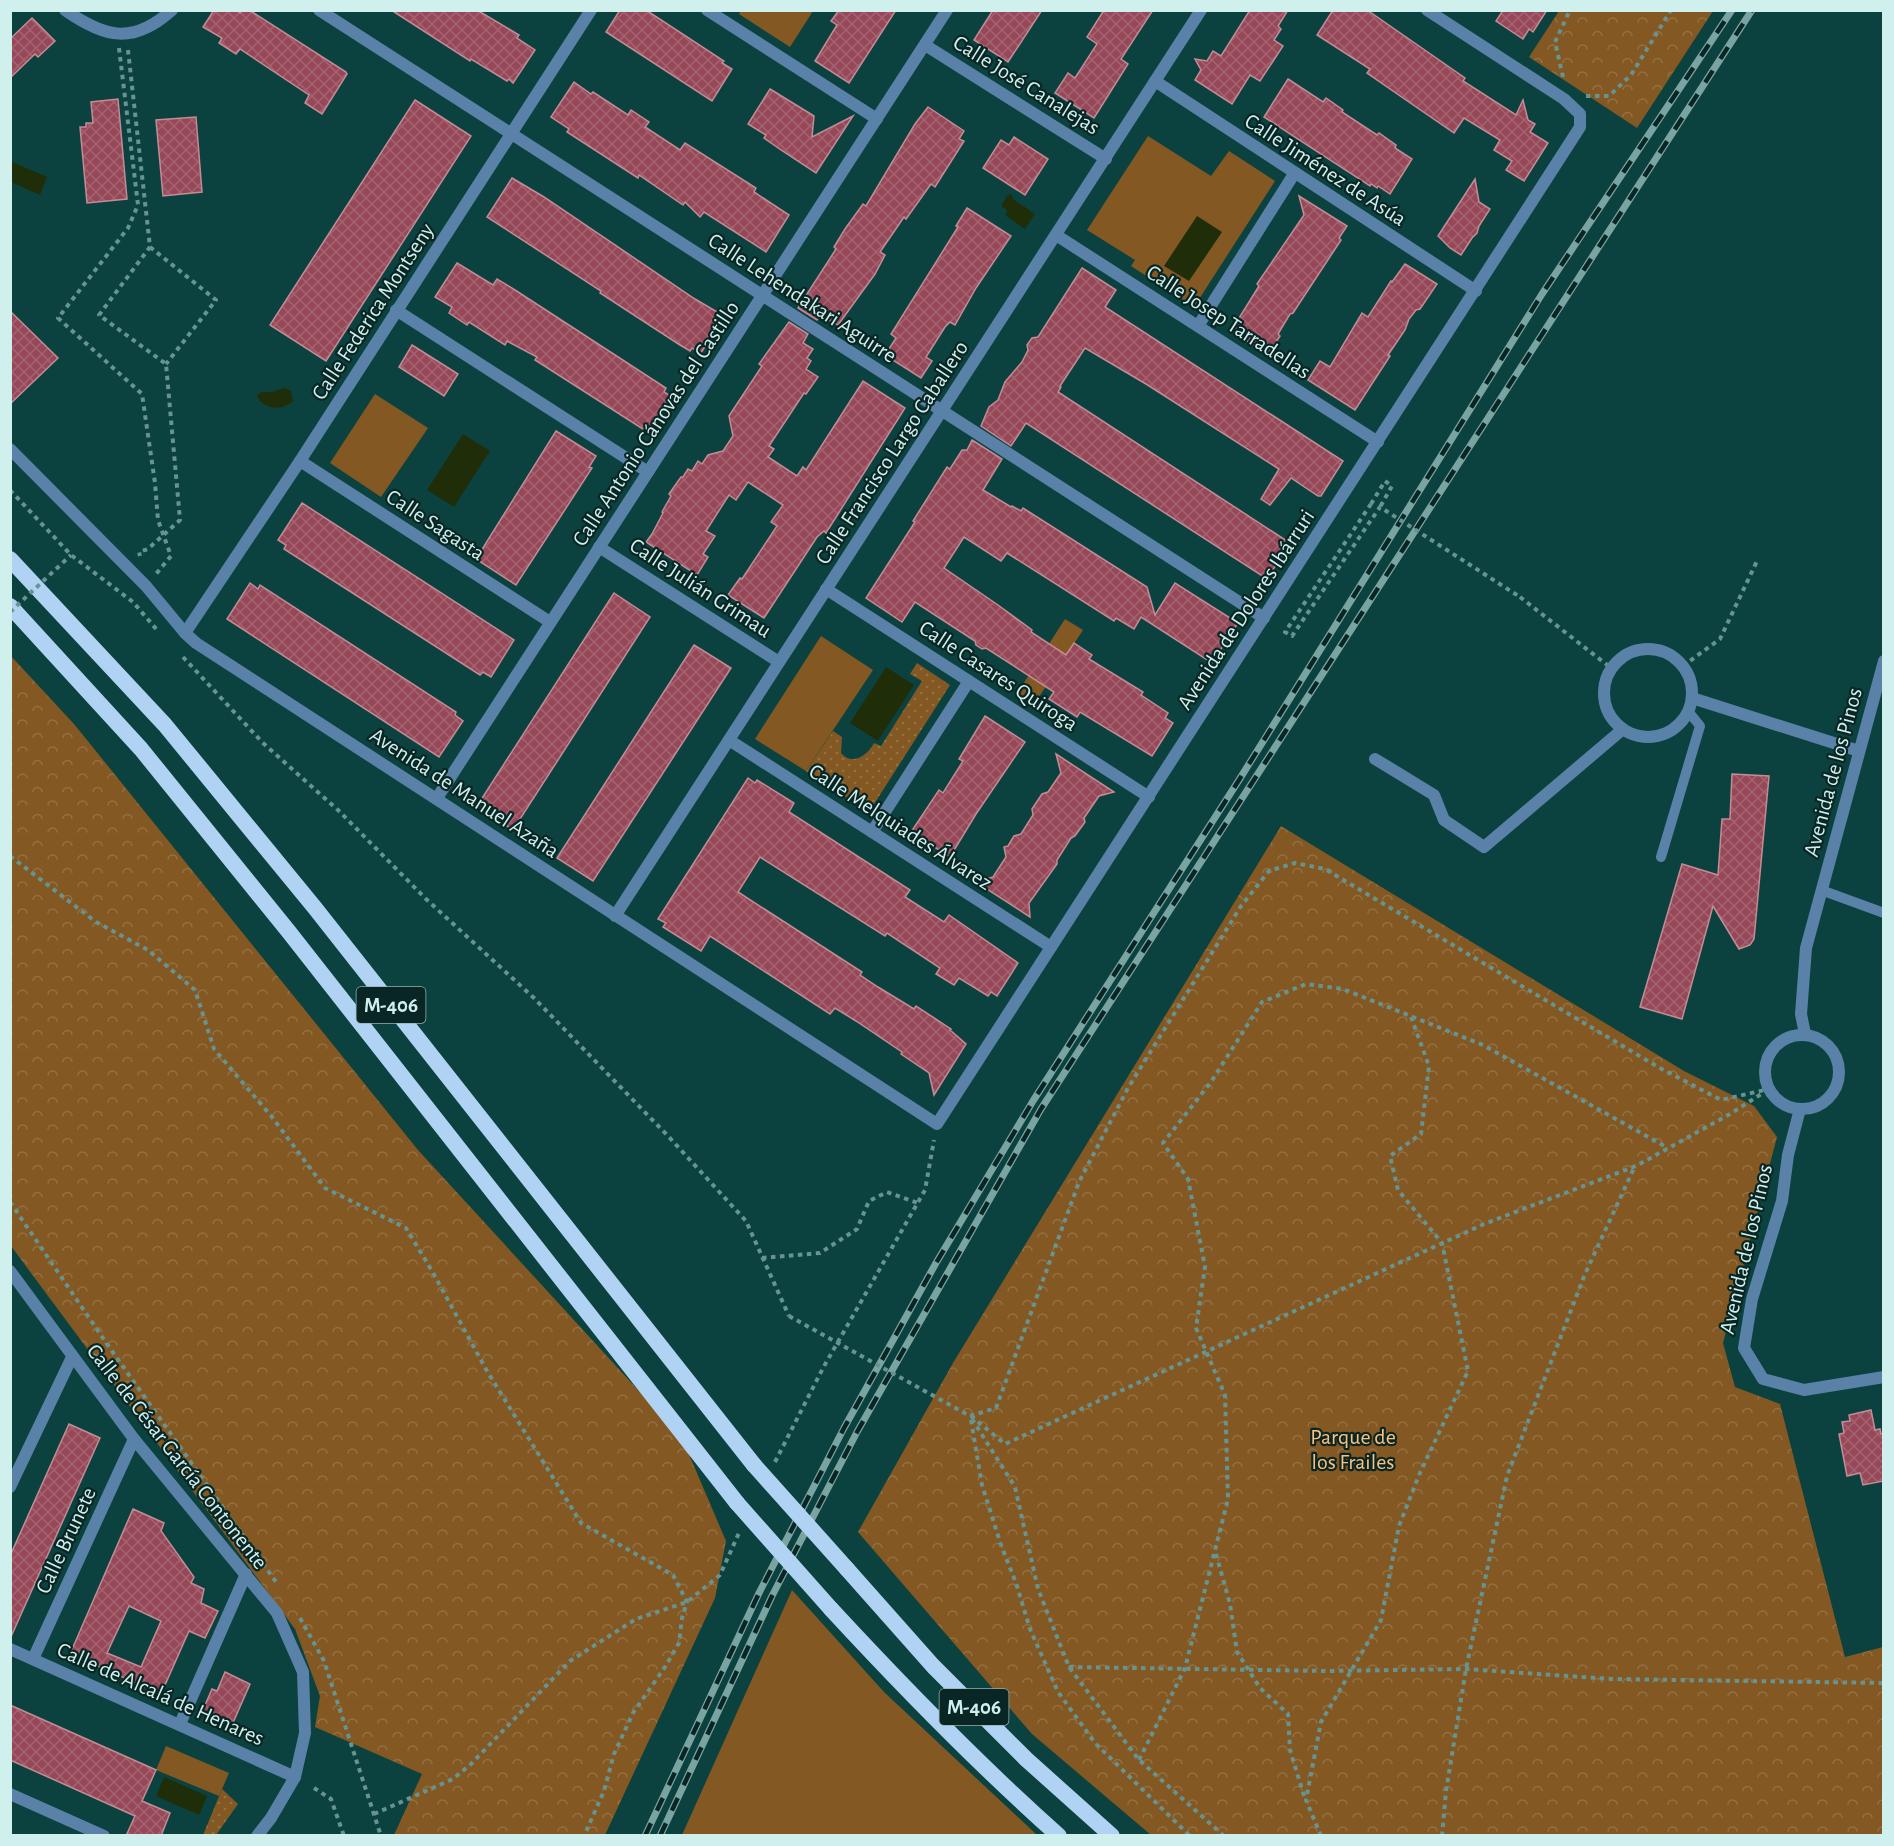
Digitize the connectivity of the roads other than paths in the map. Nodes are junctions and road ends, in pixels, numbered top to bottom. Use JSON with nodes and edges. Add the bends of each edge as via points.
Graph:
{"nodes":[{"id":1,"x":65,"y":10,"type":"edge"},
{"id":2,"x":172,"y":10,"type":"edge"},
{"id":3,"x":319,"y":10,"type":"edge"},
{"id":4,"x":591,"y":10,"type":"edge"},
{"id":5,"x":707,"y":10,"type":"edge"},
{"id":6,"x":947,"y":10,"type":"edge"},
{"id":7,"x":1201,"y":10,"type":"edge"},
{"id":8,"x":1427,"y":10,"type":"edge"},
{"id":9,"x":925,"y":45,"type":"junction"},
{"id":10,"x":1155,"y":81,"type":"junction"},
{"id":11,"x":877,"y":119,"type":"junction"},
{"id":12,"x":511,"y":135,"type":"junction"},
{"id":13,"x":1106,"y":159,"type":"junction"},
{"id":14,"x":1294,"y":174,"type":"junction"},
{"id":15,"x":1056,"y":235,"type":"junction"},
{"id":16,"x":1476,"y":291,"type":"junction"},
{"id":17,"x":762,"y":296,"type":"junction"},
{"id":18,"x":396,"y":310,"type":"junction"},
{"id":19,"x":1198,"y":326,"type":"junction"},
{"id":20,"x":942,"y":411,"type":"junction"},
{"id":21,"x":1378,"y":442,"type":"junction"},
{"id":22,"x":10,"y":449,"type":"edge"},
{"id":23,"x":300,"y":462,"type":"junction"},
{"id":24,"x":648,"y":472,"type":"junction"},
{"id":25,"x":599,"y":547,"type":"junction"},
{"id":26,"x":10,"y":559,"type":"edge"},
{"id":27,"x":826,"y":590,"type":"junction"},
{"id":28,"x":10,"y":606,"type":"edge"},
{"id":29,"x":1264,"y":618,"type":"junction"},
{"id":30,"x":550,"y":622,"type":"junction"},
{"id":31,"x":185,"y":633,"type":"junction"},
{"id":32,"x":779,"y":662,"type":"junction"},
{"id":33,"x":1884,"y":662,"type":"edge"},
{"id":34,"x":969,"y":681,"type":"junction"},
{"id":35,"x":1692,"y":698,"type":"junction"},
{"id":36,"x":1688,"y":711,"type":"junction"},
{"id":37,"x":1623,"y":729,"type":"junction"},
{"id":38,"x":729,"y":740,"type":"junction"},
{"id":39,"x":1859,"y":750,"type":"junction"},
{"id":40,"x":1375,"y":759,"type":"dead end"},
{"id":41,"x":1149,"y":797,"type":"junction"},
{"id":42,"x":437,"y":798,"type":"junction"},
{"id":43,"x":872,"y":832,"type":"junction"},
{"id":44,"x":1661,"y":857,"type":"dead end"},
{"id":45,"x":1821,"y":890,"type":"junction"},
{"id":46,"x":1884,"y":912,"type":"edge"},
{"id":47,"x":615,"y":916,"type":"junction"},
{"id":48,"x":1051,"y":947,"type":"junction"},
{"id":49,"x":1805,"y":1034,"type":"junction"},
{"id":50,"x":1800,"y":1109,"type":"junction"},
{"id":51,"x":937,"y":1124,"type":"joint"},
{"id":52,"x":10,"y":1271,"type":"edge"},
{"id":53,"x":72,"y":1357,"type":"junction"},
{"id":54,"x":1884,"y":1377,"type":"edge"},
{"id":55,"x":134,"y":1439,"type":"junction"},
{"id":56,"x":10,"y":1487,"type":"edge"},
{"id":57,"x":246,"y":1574,"type":"junction"},
{"id":58,"x":10,"y":1649,"type":"edge"},
{"id":59,"x":33,"y":1659,"type":"junction"},
{"id":60,"x":180,"y":1724,"type":"junction"},
{"id":61,"x":295,"y":1777,"type":"junction"},
{"id":62,"x":10,"y":1794,"type":"edge"},
{"id":63,"x":104,"y":1836,"type":"edge"},
{"id":64,"x":257,"y":1836,"type":"edge"},
{"id":65,"x":1059,"y":1836,"type":"edge"},
{"id":66,"x":1112,"y":1836,"type":"edge"}],
"edges":[{"from":1,"to":2,"type":"street","via":[[104,33],[117,35],[144,30]]},
{"from":3,"to":12,"type":"street","name":"Calle Lehendakari Aguirre"},
{"from":4,"to":12,"type":"street","name":"Calle Federica Montseny"},
{"from":5,"to":11,"type":"street"},
{"from":6,"to":9,"type":"street","name":"Calle Antonio Cánovas del Castillo"},
{"from":7,"to":10,"type":"street","name":"Calle Francisco Largo Caballero"},
{"from":8,"to":16,"type":"street","name":"Avenida de Dolores Ibárruri","via":[[1564,99],[1580,114],[1580,128]]},
{"from":9,"to":11,"type":"street","name":"Calle Antonio Cánovas del Castillo"},
{"from":9,"to":13,"type":"street","name":"Calle José Canalejas"},
{"from":10,"to":13,"type":"street","name":"Calle Francisco Largo Caballero"},
{"from":10,"to":14,"type":"street","name":"Calle Jiménez de Asúa"},
{"from":11,"to":17,"type":"street","name":"Calle Antonio Cánovas del Castillo"},
{"from":12,"to":17,"type":"street","name":"Calle Lehendakari Aguirre"},
{"from":12,"to":18,"type":"street","name":"Calle Federica Montseny"},
{"from":13,"to":15,"type":"street","name":"Calle Francisco Largo Caballero"},
{"from":14,"to":16,"type":"street","name":"Calle Jiménez de Asúa"},
{"from":14,"to":19,"type":"street"},
{"from":15,"to":19,"type":"street","name":"Calle Josep Tarradellas"},
{"from":15,"to":20,"type":"street","name":"Calle Francisco Largo Caballero"},
{"from":16,"to":21,"type":"street","name":"Avenida de Dolores Ibárruri"},
{"from":17,"to":20,"type":"street","name":"Calle Lehendakari Aguirre"},
{"from":17,"to":24,"type":"street","name":"Calle Antonio Cánovas del Castillo"},
{"from":18,"to":23,"type":"street","name":"Calle Federica Montseny"},
{"from":18,"to":24,"type":"street"},
{"from":19,"to":21,"type":"street","name":"Calle Josep Tarradellas"},
{"from":20,"to":27,"type":"street","name":"Calle Francisco Largo Caballero"},
{"from":20,"to":29,"type":"street","name":"Calle Lehendakari Aguirre"},
{"from":21,"to":29,"type":"street","name":"Avenida de Dolores Ibárruri"},
{"from":22,"to":31,"type":"street","name":"Avenida de Manuel Azaña","via":[[146,586]]},
{"from":23,"to":30,"type":"street","name":"Calle Sagasta"},
{"from":23,"to":31,"type":"street","name":"Calle Federica Montseny"},
{"from":24,"to":25,"type":"street","name":"Calle Antonio Cánovas del Castillo"},
{"from":25,"to":30,"type":"street","name":"Calle Antonio Cánovas del Castillo"},
{"from":25,"to":32,"type":"street","name":"Calle Julián Grimau"},
{"from":26,"to":66,"type":"highway","number":"M-406","bridge":true,"via":[[188,753],[754,1465],[933,1665],[1009,1742]]},
{"from":27,"to":32,"type":"street","name":"Calle Francisco Largo Caballero"},
{"from":27,"to":34,"type":"street","name":"Calle Casares Quiroga"},
{"from":28,"to":65,"type":"highway","number":"M-406","bridge":true,"via":[[141,749],[297,941],[737,1503],[908,1692],[1000,1784]]},
{"from":29,"to":41,"type":"street","name":"Avenida de Dolores Ibárruri"},
{"from":30,"to":42,"type":"street","name":"Calle Antonio Cánovas del Castillo"},
{"from":31,"to":42,"type":"street","name":"Avenida de Manuel Azaña"},
{"from":32,"to":38,"type":"street","name":"Calle Francisco Largo Caballero"},
{"from":33,"to":39,"type":"street","name":"Avenida de los Pinos"},
{"from":34,"to":41,"type":"street","name":"Calle Casares Quiroga"},
{"from":34,"to":43,"type":"street"},
{"from":35,"to":36,"type":"street"},
{"from":35,"to":37,"type":"street","via":[[1691,683],[1672,655],[1641,649],[1626,654],[1611,668],[1605,682],[1610,716]]},
{"from":35,"to":39,"type":"street"},
{"from":36,"to":37,"type":"street","via":[[1667,733],[1652,737]]},
{"from":36,"to":44,"type":"lane","via":[[1700,726]]},
{"from":37,"to":40,"type":"street","via":[[1484,847],[1444,820],[1434,795]]},
{"from":38,"to":43,"type":"street","name":"Calle Melquiades Álvarez"},
{"from":38,"to":47,"type":"street","name":"Calle Francisco Largo Caballero"},
{"from":39,"to":45,"type":"street","name":"Avenida de los Pinos"},
{"from":41,"to":48,"type":"street","name":"Avenida de Dolores Ibárruri"},
{"from":42,"to":47,"type":"street","name":"Avenida de Manuel Azaña"},
{"from":43,"to":48,"type":"street","name":"Calle Melquiades Álvarez"},
{"from":45,"to":46,"type":"lane"},
{"from":45,"to":49,"type":"street","name":"Avenida de los Pinos","via":[[1806,948],[1801,1014]]},
{"from":47,"to":51,"type":"street","name":"Avenida de Manuel Azaña"},
{"from":48,"to":51,"type":"street","name":"Avenida de Dolores Ibárruri"},
{"from":49,"to":50,"type":"street","via":[[1827,1044],[1840,1066],[1839,1079],[1826,1101]]},
{"from":49,"to":50,"type":"street","via":[[1792,1036],[1771,1051],[1765,1076],[1777,1099]]},
{"from":50,"to":54,"type":"street","name":"Avenida de los Pinos","via":[[1782,1201],[1752,1299],[1744,1348],[1763,1379],[1804,1390]]},
{"from":52,"to":53,"type":"street","name":"Calle de César García Contonente"},
{"from":53,"to":55,"type":"street","name":"Calle de César García Contonente"},
{"from":53,"to":56,"type":"street"},
{"from":55,"to":57,"type":"street","name":"Calle de César García Contonente"},
{"from":55,"to":59,"type":"street","name":"Calle Brunete"},
{"from":57,"to":60,"type":"street"},
{"from":57,"to":61,"type":"street","name":"Calle de César García Contonente","via":[[277,1613],[303,1672],[305,1733]]},
{"from":58,"to":59,"type":"street","name":"Calle de Alcalá de Henares"},
{"from":59,"to":60,"type":"street","name":"Calle de Alcalá de Henares"},
{"from":60,"to":61,"type":"street","name":"Calle de Alcalá de Henares"},
{"from":61,"to":64,"type":"street"},
{"from":62,"to":63,"type":"street"}]}
